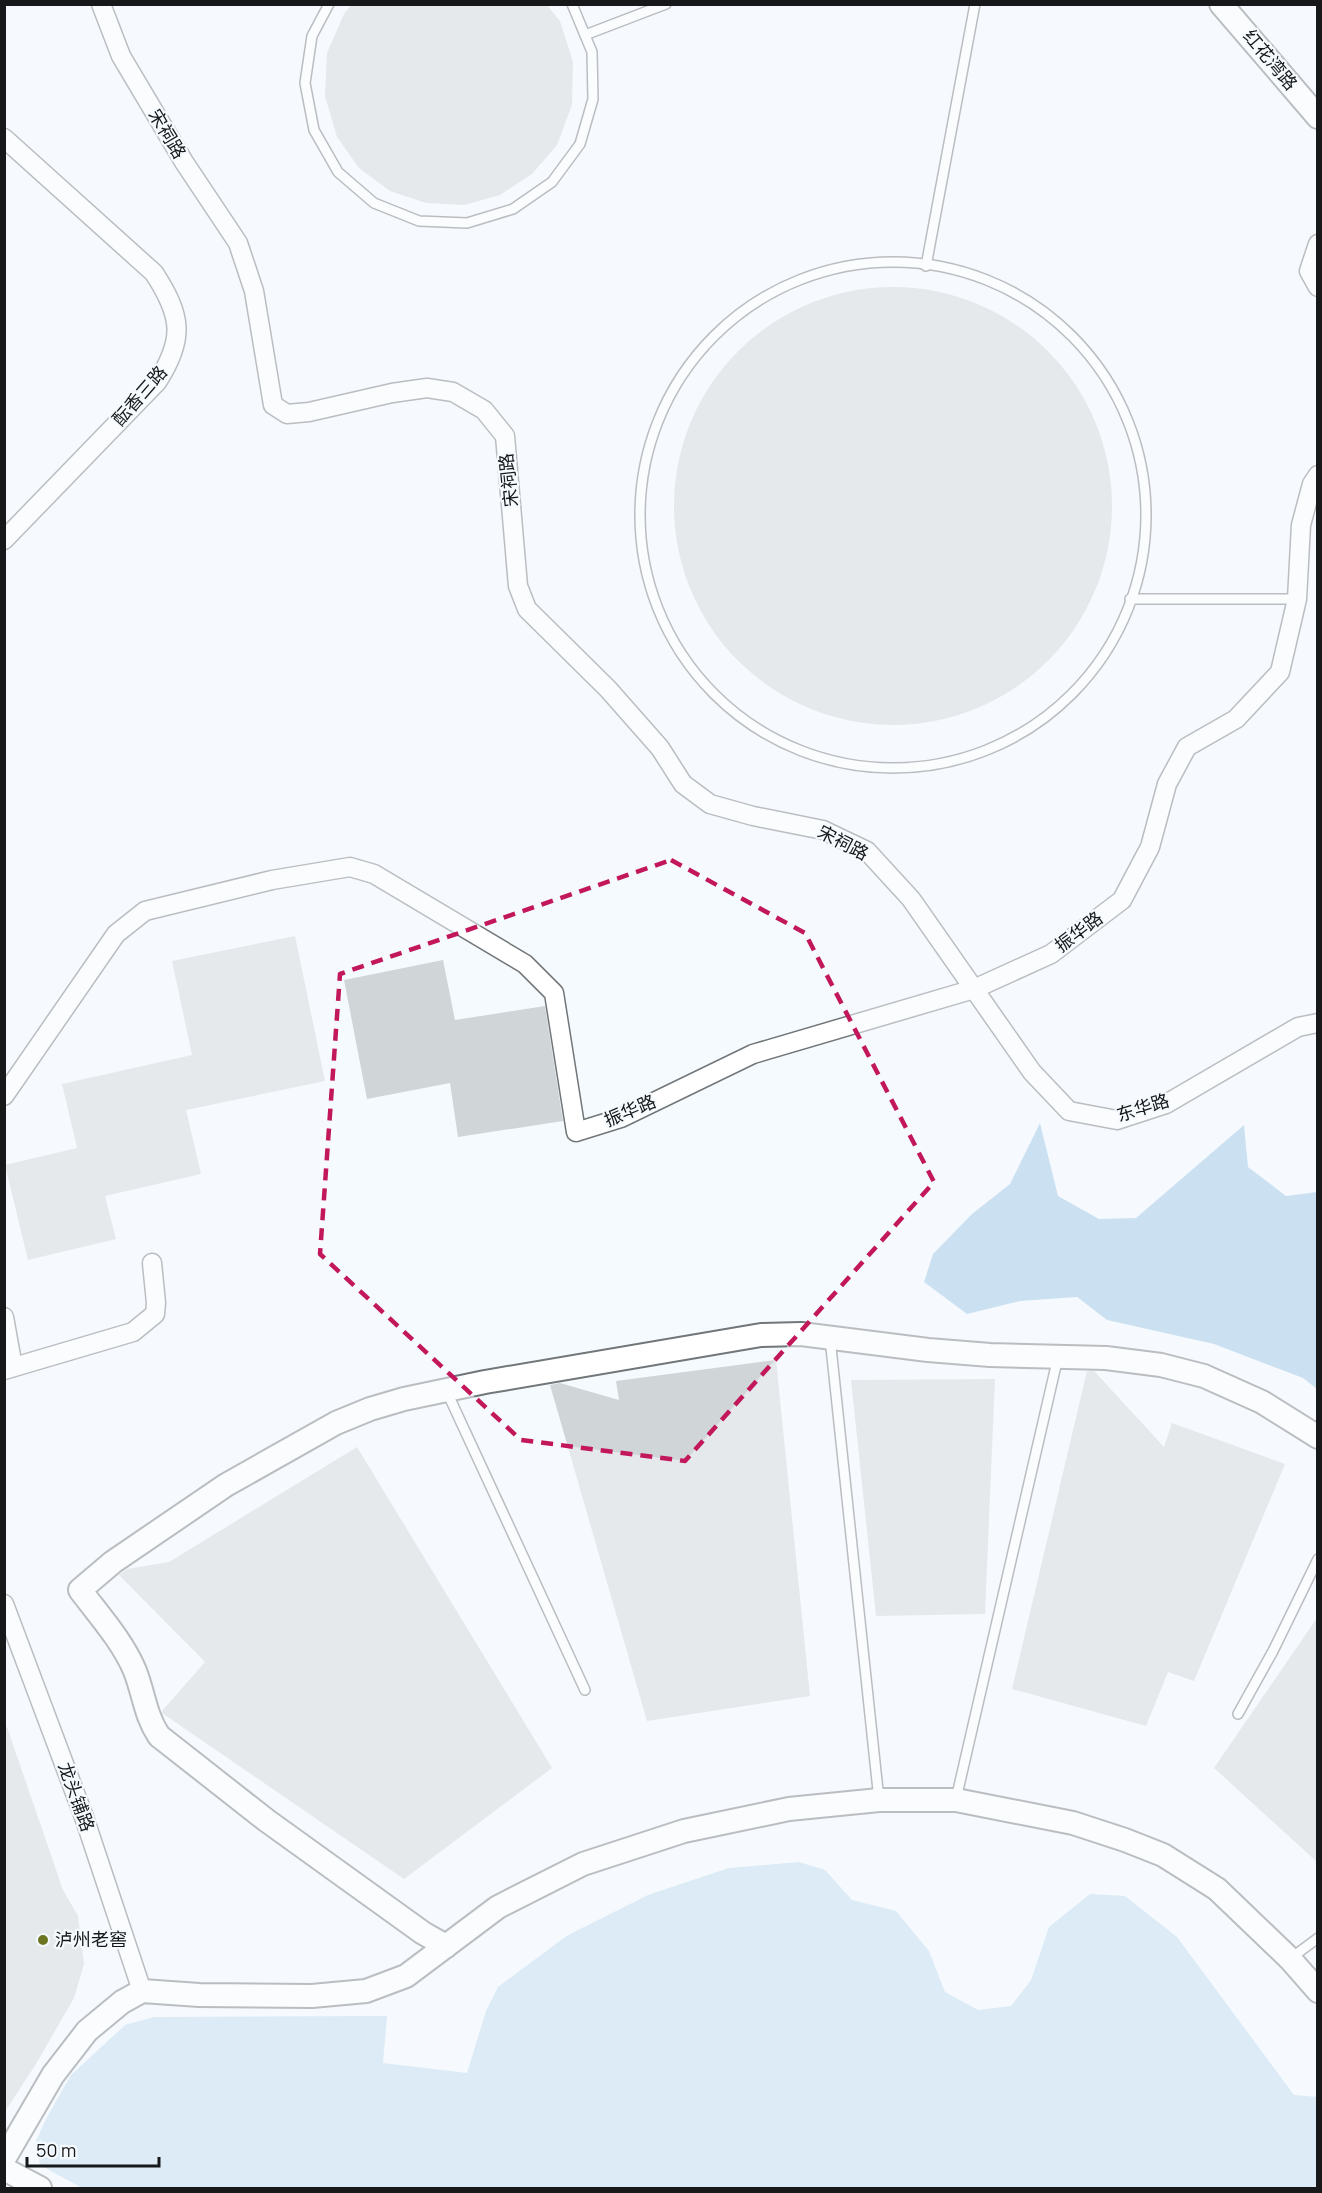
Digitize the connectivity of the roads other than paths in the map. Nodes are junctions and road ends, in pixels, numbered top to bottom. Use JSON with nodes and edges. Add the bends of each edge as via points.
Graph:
{"nodes":[{"id":1,"x":101,"y":4,"type":"edge"},
{"id":2,"x":329,"y":4,"type":"edge"},
{"id":3,"x":572,"y":4,"type":"edge"},
{"id":4,"x":666,"y":4,"type":"edge"},
{"id":5,"x":975,"y":4,"type":"edge"},
{"id":6,"x":1221,"y":4,"type":"edge"},
{"id":7,"x":585,"y":35,"type":"junction"},
{"id":8,"x":1317,"y":117,"type":"edge"},
{"id":9,"x":4,"y":138,"type":"edge"},
{"id":10,"x":1317,"y":244,"type":"edge"},
{"id":11,"x":926,"y":266,"type":"junction"},
{"id":12,"x":1317,"y":287,"type":"edge"},
{"id":13,"x":1317,"y":475,"type":"edge"},
{"id":14,"x":4,"y":540,"type":"edge"},
{"id":15,"x":1130,"y":599,"type":"junction"},
{"id":16,"x":1297,"y":599,"type":"junction"},
{"id":17,"x":974,"y":989,"type":"junction"},
{"id":18,"x":1317,"y":1023,"type":"edge"},
{"id":19,"x":4,"y":1096,"type":"edge"},
{"id":20,"x":152,"y":1263,"type":"dead end"},
{"id":21,"x":4,"y":1317,"type":"edge"},
{"id":22,"x":830,"y":1338,"type":"junction"},
{"id":23,"x":1058,"y":1357,"type":"junction"},
{"id":24,"x":9,"y":1368,"type":"edge"},
{"id":25,"x":446,"y":1390,"type":"junction"},
{"id":26,"x":1317,"y":1437,"type":"edge"},
{"id":27,"x":1317,"y":1558,"type":"edge"},
{"id":28,"x":4,"y":1604,"type":"edge"},
{"id":29,"x":585,"y":1690,"type":"dead end"},
{"id":30,"x":1238,"y":1714,"type":"dead end"},
{"id":31,"x":879,"y":1800,"type":"junction"},
{"id":32,"x":956,"y":1800,"type":"junction"},
{"id":33,"x":1317,"y":1938,"type":"edge"},
{"id":34,"x":446,"y":1946,"type":"junction"},
{"id":35,"x":1290,"y":1959,"type":"junction"},
{"id":36,"x":142,"y":1991,"type":"junction"},
{"id":37,"x":1317,"y":1991,"type":"edge"},
{"id":38,"x":4,"y":2159,"type":"edge"},
{"id":39,"x":4,"y":2169,"type":"edge"},
{"id":40,"x":40,"y":2188,"type":"edge"}],
"edges":[{"from":1,"to":17,"type":"street","name":"宋祠路","via":[[121,56],[238,243],[254,291],[273,405],[287,414],[298,413],[428,388],[453,392],[484,410],[505,436],[518,586],[527,609],[660,748],[683,784],[710,804],[823,830],[867,851],[911,899]]},
{"from":2,"to":7,"type":"lane","via":[[312,36],[305,83],[314,130],[338,172],[347,180],[374,203],[419,221],[467,223],[513,210],[552,182],[580,144],[593,99],[592,52]]},
{"from":3,"to":7,"type":"lane"},
{"from":4,"to":7,"type":"lane"},
{"from":5,"to":11,"type":"lane"},
{"from":6,"to":8,"type":"street","name":"红花湾路"},
{"from":9,"to":14,"type":"street","name":"酝香三路","via":[[154,273],[176,318],[177,339],[171,361],[157,382]]},
{"from":10,"to":12,"type":"street","via":[[1309,271]]},
{"from":11,"to":15,"type":"lane","via":[[983,276],[1059,321],[1115,389],[1145,472],[1144,560]]},
{"from":11,"to":15,"type":"lane","via":[[896,260],[809,275],[732,318],[678,377],[646,450],[638,530],[655,608],[696,677],[756,730],[830,761],[910,768],[988,751],[1057,710],[1114,642]]},
{"from":13,"to":16,"type":"street","name":"振华路","via":[[1301,525]]},
{"from":15,"to":16,"type":"lane"},
{"from":16,"to":17,"type":"street","name":"振华路","via":[[1280,672],[1236,719],[1187,747],[1167,784],[1150,847],[1122,900],[1051,954]]},
{"from":17,"to":18,"type":"street","name":"东华路","via":[[1032,1072],[1068,1111],[1117,1120],[1167,1104],[1298,1027]]},
{"from":17,"to":19,"type":"street","name":"振华路","via":[[753,1054],[621,1118],[576,1132],[554,993],[525,964],[374,874],[350,867],[272,880],[145,911],[116,934]]},
{"from":20,"to":24,"type":"street","via":[[155,1314],[133,1332]]},
{"from":21,"to":24,"type":"street"},
{"from":22,"to":23,"type":"street","via":[[928,1350]]},
{"from":22,"to":25,"type":"street","via":[[761,1335]]},
{"from":22,"to":31,"type":"lane"},
{"from":23,"to":26,"type":"street","via":[[1161,1365],[1204,1376],[1262,1402]]},
{"from":23,"to":32,"type":"lane"},
{"from":25,"to":29,"type":"lane"},
{"from":25,"to":34,"type":"street","via":[[370,1409],[336,1423],[226,1485],[113,1562],[80,1590],[134,1670],[149,1721],[159,1736],[266,1820],[423,1934]]},
{"from":27,"to":30,"type":"lane"},
{"from":28,"to":36,"type":"street","name":"龙头铺路","via":[[84,1816]]},
{"from":31,"to":32,"type":"street"},
{"from":31,"to":34,"type":"street","via":[[789,1809],[684,1830],[584,1864],[498,1907]]},
{"from":32,"to":35,"type":"street","via":[[1073,1823],[1162,1855],[1217,1889]]},
{"from":33,"to":35,"type":"lane"},
{"from":34,"to":36,"type":"street","via":[[406,1976],[366,1990],[312,1996]]},
{"from":35,"to":37,"type":"street"},
{"from":36,"to":38,"type":"street","via":[[87,2031],[53,2075]]},
{"from":39,"to":40,"type":"street"}]}
